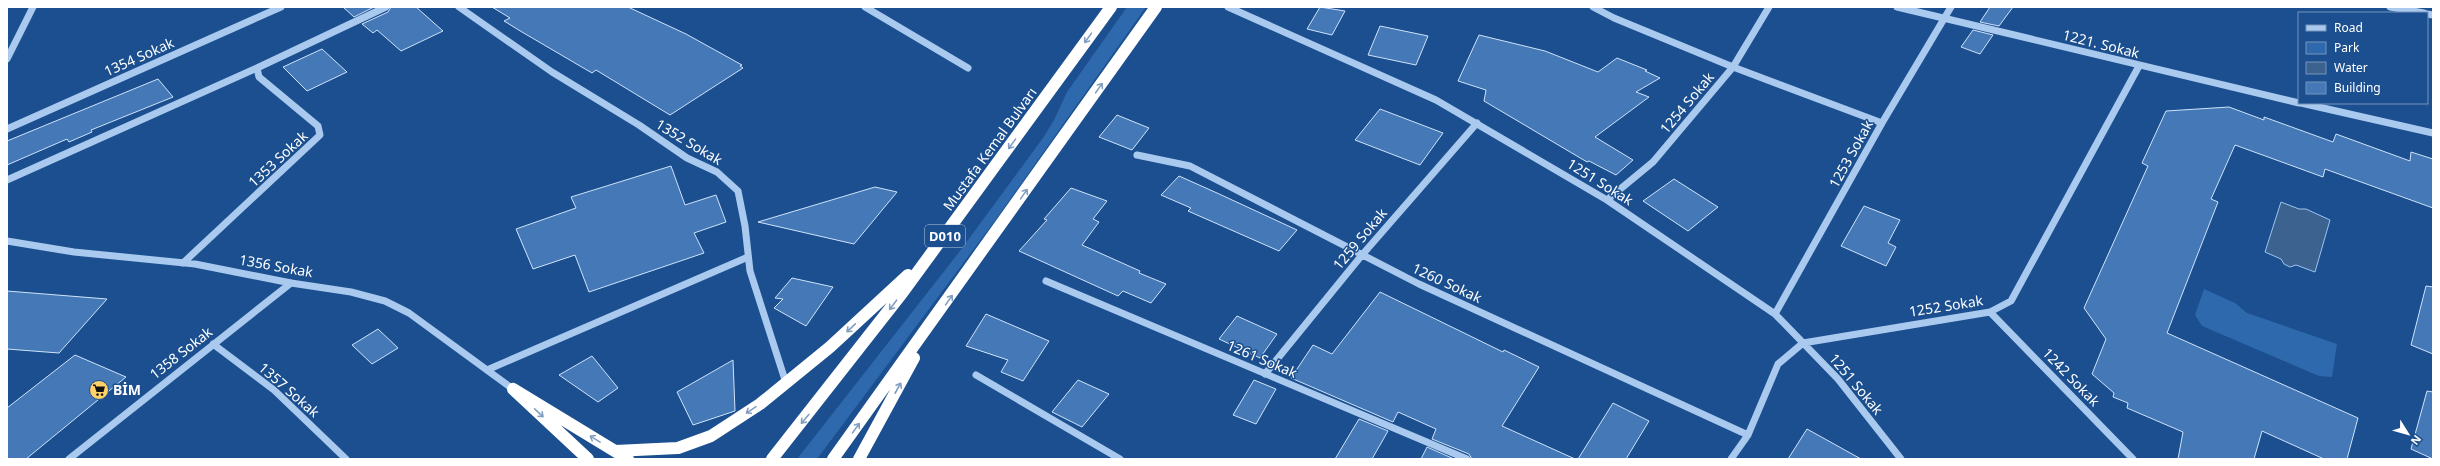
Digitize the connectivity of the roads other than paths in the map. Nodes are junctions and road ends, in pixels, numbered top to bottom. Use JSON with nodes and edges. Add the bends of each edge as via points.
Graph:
{"nodes":[{"id":1,"x":33,"y":7,"type":"edge"},
{"id":2,"x":281,"y":7,"type":"edge"},
{"id":3,"x":386,"y":7,"type":"edge"},
{"id":4,"x":459,"y":7,"type":"edge"},
{"id":5,"x":865,"y":7,"type":"edge"},
{"id":6,"x":1111,"y":7,"type":"edge"},
{"id":7,"x":1156,"y":7,"type":"edge"},
{"id":8,"x":1228,"y":7,"type":"edge"},
{"id":9,"x":1593,"y":7,"type":"edge"},
{"id":10,"x":1769,"y":7,"type":"edge"},
{"id":11,"x":1897,"y":7,"type":"edge"},
{"id":12,"x":1951,"y":7,"type":"edge"},
{"id":13,"x":2390,"y":7,"type":"edge"},
{"id":14,"x":2418,"y":12,"type":"edge"},
{"id":15,"x":1946,"y":17,"type":"junction"},
{"id":16,"x":7,"y":59,"type":"edge"},
{"id":17,"x":2139,"y":66,"type":"junction"},
{"id":18,"x":1733,"y":67,"type":"junction"},
{"id":19,"x":257,"y":68,"type":"junction"},
{"id":20,"x":968,"y":68,"type":"dead end"},
{"id":21,"x":2298,"y":103,"type":"edge"},
{"id":22,"x":2304,"y":104,"type":"edge"},
{"id":23,"x":1477,"y":123,"type":"junction"},
{"id":24,"x":1882,"y":123,"type":"junction"},
{"id":25,"x":7,"y":129,"type":"edge"},
{"id":26,"x":2433,"y":133,"type":"edge"},
{"id":27,"x":1137,"y":155,"type":"dead end"},
{"id":28,"x":7,"y":180,"type":"edge"},
{"id":29,"x":1607,"y":200,"type":"junction"},
{"id":30,"x":7,"y":241,"type":"edge"},
{"id":31,"x":931,"y":254,"type":"junction"},
{"id":32,"x":1362,"y":255,"type":"junction"},
{"id":33,"x":748,"y":257,"type":"junction"},
{"id":34,"x":183,"y":263,"type":"junction"},
{"id":35,"x":1046,"y":281,"type":"dead end"},
{"id":36,"x":291,"y":283,"type":"junction"},
{"id":37,"x":1990,"y":312,"type":"junction"},
{"id":38,"x":938,"y":314,"type":"junction"},
{"id":39,"x":1774,"y":314,"type":"junction"},
{"id":40,"x":1803,"y":343,"type":"junction"},
{"id":41,"x":213,"y":344,"type":"junction"},
{"id":42,"x":487,"y":370,"type":"junction"},
{"id":43,"x":1266,"y":374,"type":"junction"},
{"id":44,"x":976,"y":375,"type":"dead end"},
{"id":45,"x":786,"y":383,"type":"junction"},
{"id":46,"x":513,"y":389,"type":"junction"},
{"id":47,"x":1748,"y":435,"type":"junction"},
{"id":48,"x":564,"y":437,"type":"junction"},
{"id":49,"x":615,"y":451,"type":"junction"},
{"id":50,"x":68,"y":459,"type":"edge"},
{"id":51,"x":346,"y":459,"type":"edge"},
{"id":52,"x":577,"y":459,"type":"edge"},
{"id":53,"x":588,"y":459,"type":"edge"},
{"id":54,"x":628,"y":459,"type":"edge"},
{"id":55,"x":772,"y":459,"type":"edge"},
{"id":56,"x":832,"y":459,"type":"edge"},
{"id":57,"x":859,"y":459,"type":"edge"},
{"id":58,"x":1120,"y":459,"type":"edge"},
{"id":59,"x":1467,"y":459,"type":"edge"},
{"id":60,"x":1731,"y":459,"type":"edge"},
{"id":61,"x":1901,"y":459,"type":"edge"},
{"id":62,"x":2133,"y":459,"type":"edge"}],
"edges":[{"from":1,"to":16,"type":"street"},
{"from":2,"to":25,"type":"street","name":"1354 Sokak"},
{"from":3,"to":19,"type":"street"},
{"from":4,"to":33,"type":"street","name":"1352 Sokak","via":[[552,72],[639,125],[687,158],[717,172],[738,191]]},
{"from":5,"to":20,"type":"street"},
{"from":6,"to":31,"type":"highway","name":"Mustafa Kemal Bulvarı","number":"D010","one_way":true},
{"from":38,"to":7,"type":"highway","number":"D010","one_way":true},
{"from":8,"to":23,"type":"street","name":"1251 Sokak","via":[[1436,100]]},
{"from":9,"to":18,"type":"street"},
{"from":10,"to":18,"type":"street","name":"1254 Sokak"},
{"from":11,"to":15,"type":"street","name":"1221. Sokak"},
{"from":12,"to":15,"type":"street","name":"1253 Sokak"},
{"from":13,"to":14,"type":"street"},
{"from":15,"to":17,"type":"street","name":"1221. Sokak"},
{"from":15,"to":24,"type":"street","name":"1253 Sokak"},
{"from":17,"to":21,"type":"street","name":"1221. Sokak"},
{"from":17,"to":37,"type":"street","name":"1252 Sokak","via":[[2011,301]]},
{"from":18,"to":24,"type":"street"},
{"from":18,"to":29,"type":"street","name":"1254 Sokak","via":[[1653,162]]},
{"from":19,"to":28,"type":"street"},
{"from":19,"to":34,"type":"street","name":"1353 Sokak","via":[[259,77],[318,126],[320,135]]},
{"from":22,"to":26,"type":"street","name":"1221. Sokak"},
{"from":23,"to":29,"type":"street","name":"1251 Sokak"},
{"from":23,"to":32,"type":"street","name":"1259 Sokak"},
{"from":24,"to":39,"type":"street","name":"1253 Sokak"},
{"from":27,"to":32,"type":"street","name":"1260 Sokak","via":[[1190,166]]},
{"from":29,"to":39,"type":"street","name":"1251 Sokak"},
{"from":30,"to":34,"type":"street","name":"1356 Sokak","via":[[74,252]]},
{"from":31,"to":45,"type":"highway","one_way":true,"via":[[830,347]]},
{"from":31,"to":55,"type":"highway","name":"Mustafa Kemal Bulvarı","number":"D010","one_way":true,"via":[[823,398]]},
{"from":32,"to":43,"type":"street","name":"1259 Sokak"},
{"from":32,"to":47,"type":"street","name":"1260 Sokak","via":[[1419,284]]},
{"from":33,"to":42,"type":"street"},
{"from":33,"to":45,"type":"street","name":"1352 Sokak","via":[[750,272]]},
{"from":34,"to":36,"type":"street","name":"1356 Sokak"},
{"from":35,"to":43,"type":"street","name":"1261 Sokak"},
{"from":36,"to":41,"type":"street","name":"1358 Sokak"},
{"from":36,"to":42,"type":"street","name":"1356 Sokak","via":[[351,292],[385,301],[409,313]]},
{"from":37,"to":40,"type":"street","name":"1252 Sokak"},
{"from":37,"to":62,"type":"street","name":"1242 Sokak"},
{"from":56,"to":38,"type":"highway","number":"D010","one_way":true},
{"from":57,"to":38,"type":"highway","one_way":true},
{"from":39,"to":40,"type":"street","name":"1251 Sokak"},
{"from":40,"to":47,"type":"street","via":[[1778,364]]},
{"from":40,"to":61,"type":"street","name":"1251 Sokak","via":[[1838,379]]},
{"from":41,"to":50,"type":"street","name":"1358 Sokak"},
{"from":41,"to":51,"type":"street","name":"1357 Sokak","via":[[274,390]]},
{"from":42,"to":46,"type":"street","name":"1356 Sokak"},
{"from":43,"to":59,"type":"street","name":"1261 Sokak"},
{"from":44,"to":58,"type":"street"},
{"from":45,"to":49,"type":"highway","one_way":true,"via":[[760,404],[711,436],[678,448]]},
{"from":46,"to":48,"type":"highway","one_way":true},
{"from":49,"to":46,"type":"highway","one_way":true},
{"from":47,"to":60,"type":"street"},
{"from":48,"to":52,"type":"highway"},
{"from":48,"to":53,"type":"highway"},
{"from":49,"to":54,"type":"highway"}]}
